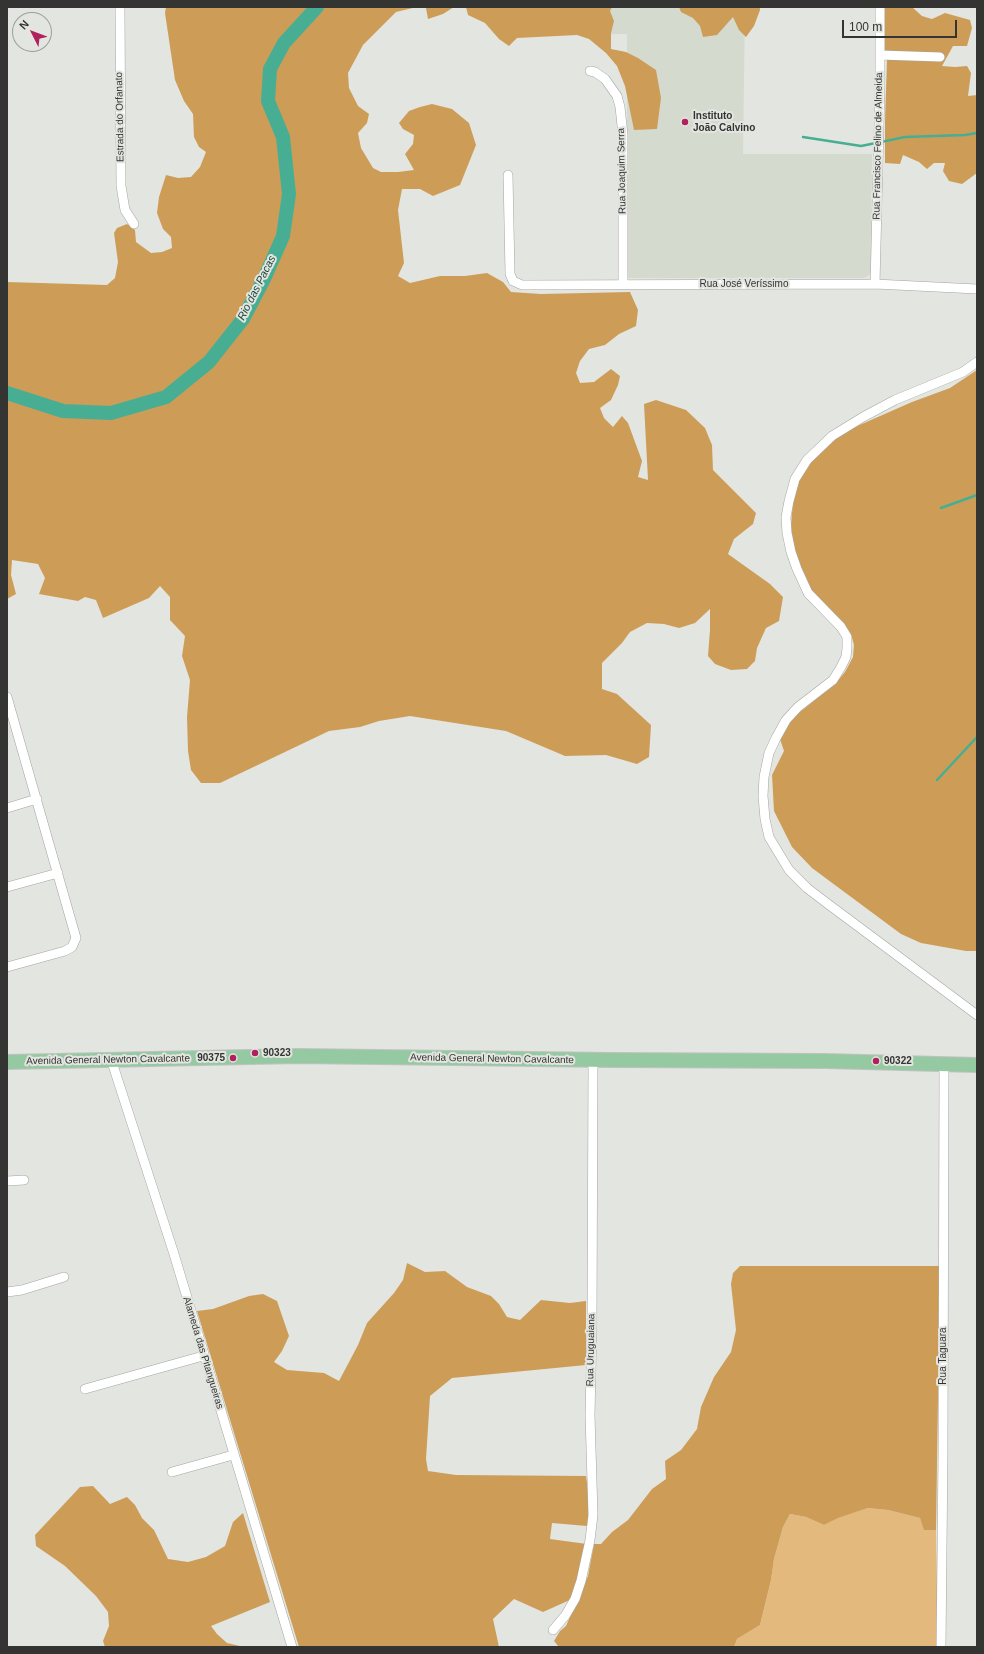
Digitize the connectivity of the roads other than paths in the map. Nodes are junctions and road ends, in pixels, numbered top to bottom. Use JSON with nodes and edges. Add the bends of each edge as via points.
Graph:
{"nodes":[{"id":1,"x":120,"y":7,"type":"edge"},
{"id":2,"x":880,"y":7,"type":"edge"},
{"id":3,"x":880,"y":55,"type":"junction"},
{"id":4,"x":940,"y":57,"type":"dead end"},
{"id":5,"x":590,"y":71,"type":"dead end"},
{"id":6,"x":508,"y":176,"type":"dead end"},
{"id":7,"x":134,"y":224,"type":"dead end"},
{"id":8,"x":623,"y":284,"type":"junction"},
{"id":9,"x":875,"y":284,"type":"junction"},
{"id":10,"x":977,"y":289,"type":"edge"},
{"id":11,"x":977,"y":362,"type":"edge"},
{"id":12,"x":7,"y":696,"type":"edge"},
{"id":13,"x":11,"y":725,"type":"edge"},
{"id":14,"x":37,"y":799,"type":"junction"},
{"id":15,"x":7,"y":808,"type":"edge"},
{"id":16,"x":58,"y":873,"type":"junction"},
{"id":17,"x":7,"y":887,"type":"edge"},
{"id":18,"x":7,"y":967,"type":"edge"},
{"id":19,"x":977,"y":1015,"type":"edge"},
{"id":20,"x":111,"y":1059,"type":"junction"},
{"id":21,"x":593,"y":1060,"type":"junction"},
{"id":22,"x":7,"y":1062,"type":"edge"},
{"id":23,"x":944,"y":1064,"type":"junction"},
{"id":24,"x":977,"y":1065,"type":"edge"},
{"id":25,"x":24,"y":1180,"type":"dead end"},
{"id":26,"x":7,"y":1181,"type":"edge"},
{"id":27,"x":64,"y":1277,"type":"dead end"},
{"id":28,"x":7,"y":1292,"type":"edge"},
{"id":29,"x":203,"y":1356,"type":"junction"},
{"id":30,"x":85,"y":1389,"type":"dead end"},
{"id":31,"x":233,"y":1454,"type":"junction"},
{"id":32,"x":172,"y":1472,"type":"dead end"},
{"id":33,"x":553,"y":1630,"type":"dead end"},
{"id":34,"x":292,"y":1647,"type":"edge"},
{"id":35,"x":941,"y":1647,"type":"edge"}],
"edges":[{"from":1,"to":7,"type":"street","name":"Estrada do Orfanato","via":[[121,186],[125,210]]},
{"from":2,"to":3,"type":"street","name":"Rua Francisco Felino de Almeida"},
{"from":3,"to":4,"type":"street"},
{"from":3,"to":9,"type":"street","name":"Rua Francisco Felino de Almeida"},
{"from":5,"to":8,"type":"street","name":"Rua Joaquim Serra","via":[[605,79],[617,96],[620,107],[623,135]]},
{"from":6,"to":8,"type":"street","name":"Rua José Veríssimo","via":[[509,270],[512,281],[527,286]]},
{"from":8,"to":9,"type":"street","name":"Rua José Veríssimo"},
{"from":9,"to":10,"type":"street","name":"Rua José Veríssimo"},
{"from":11,"to":19,"type":"street","via":[[957,374],[895,400],[832,436],[807,460],[795,479],[786,517],[791,552],[808,592],[847,637],[847,648],[846,657],[833,680],[786,720],[770,754],[764,777],[763,796],[764,819],[769,837],[789,870],[807,888]]},
{"from":12,"to":13,"type":"street"},
{"from":13,"to":14,"type":"street"},
{"from":14,"to":15,"type":"street"},
{"from":14,"to":16,"type":"street"},
{"from":16,"to":17,"type":"street"},
{"from":16,"to":18,"type":"street","via":[[75,931],[74,944],[65,951]]},
{"from":20,"to":21,"type":"main road","name":"Avenida General Newton Cavalcante","via":[[298,1056]]},
{"from":20,"to":22,"type":"main road","name":"Avenida General Newton Cavalcante"},
{"from":20,"to":29,"type":"street","name":"Alameda das Pitangueiras"},
{"from":21,"to":23,"type":"main road","name":"Avenida General Newton Cavalcante"},
{"from":21,"to":33,"type":"street","name":"Rua Uruguaiana","via":[[590,1415],[593,1515],[582,1581],[565,1616]]},
{"from":23,"to":24,"type":"main road","name":"Avenida General Newton Cavalcante"},
{"from":23,"to":35,"type":"street","name":"Rua Taguara"},
{"from":25,"to":26,"type":"street"},
{"from":27,"to":28,"type":"street"},
{"from":29,"to":30,"type":"street"},
{"from":29,"to":31,"type":"street","name":"Alameda das Pitangueiras"},
{"from":31,"to":32,"type":"street"},
{"from":31,"to":34,"type":"street","name":"Alameda das Pitangueiras"}]}
